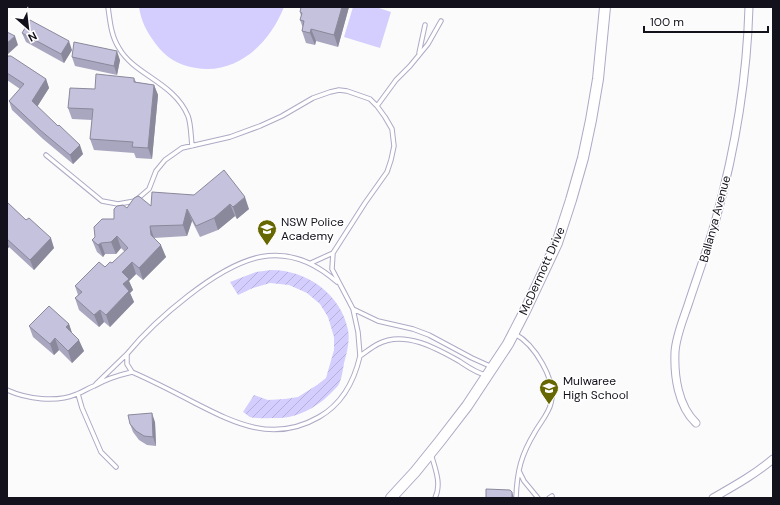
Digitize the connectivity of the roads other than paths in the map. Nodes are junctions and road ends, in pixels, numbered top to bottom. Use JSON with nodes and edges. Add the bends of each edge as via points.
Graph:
{"nodes":[{"id":1,"x":108,"y":7,"type":"edge"},
{"id":2,"x":604,"y":7,"type":"edge"},
{"id":3,"x":749,"y":7,"type":"edge"},
{"id":4,"x":441,"y":21,"type":"dead end"},
{"id":5,"x":424,"y":25,"type":"dead end"},
{"id":6,"x":419,"y":56,"type":"junction"},
{"id":7,"x":377,"y":106,"type":"junction"},
{"id":8,"x":192,"y":146,"type":"junction"},
{"id":9,"x":46,"y":155,"type":"dead end"},
{"id":10,"x":333,"y":253,"type":"junction"},
{"id":11,"x":310,"y":263,"type":"junction"},
{"id":12,"x":339,"y":284,"type":"junction"},
{"id":13,"x":353,"y":309,"type":"junction"},
{"id":14,"x":514,"y":333,"type":"junction"},
{"id":15,"x":127,"y":354,"type":"junction"},
{"id":16,"x":360,"y":356,"type":"junction"},
{"id":17,"x":490,"y":371,"type":"junction"},
{"id":18,"x":132,"y":372,"type":"junction"},
{"id":19,"x":94,"y":386,"type":"junction"},
{"id":20,"x":7,"y":390,"type":"edge"},
{"id":21,"x":78,"y":394,"type":"junction"},
{"id":22,"x":696,"y":423,"type":"dead end"},
{"id":23,"x":431,"y":453,"type":"junction"},
{"id":24,"x":773,"y":459,"type":"edge"},
{"id":25,"x":116,"y":467,"type":"dead end"},
{"id":26,"x":518,"y":470,"type":"junction"},
{"id":27,"x":392,"y":498,"type":"edge"},
{"id":28,"x":435,"y":498,"type":"edge"},
{"id":29,"x":516,"y":498,"type":"edge"},
{"id":30,"x":538,"y":498,"type":"edge"},
{"id":31,"x":713,"y":498,"type":"edge"}],
"edges":[{"from":1,"to":8,"type":"lane","via":[[110,27],[119,48],[130,62],[166,87],[182,104],[188,117]]},
{"from":2,"to":14,"type":"main road","name":"McDermott Drive","via":[[598,79],[583,158],[557,242]]},
{"from":3,"to":22,"type":"street","name":"Ballanya Avenue","via":[[745,69],[736,133],[716,219],[680,328],[675,351],[680,395],[690,418]]},
{"from":4,"to":6,"type":"lane"},
{"from":5,"to":6,"type":"lane"},
{"from":6,"to":7,"type":"lane","via":[[396,80]]},
{"from":7,"to":8,"type":"lane","via":[[370,99],[353,93],[334,91],[313,98],[282,116],[230,137]]},
{"from":7,"to":10,"type":"lane","via":[[392,129],[394,146],[391,160],[387,172]]},
{"from":8,"to":9,"type":"lane","via":[[182,148],[165,160],[156,171],[149,189],[135,201],[118,204],[102,201]]},
{"from":10,"to":11,"type":"lane"},
{"from":10,"to":12,"type":"lane","via":[[332,269]]},
{"from":11,"to":12,"type":"lane","via":[[330,275]]},
{"from":11,"to":15,"type":"lane","via":[[289,256],[272,255],[253,258],[230,267],[207,280],[161,318]]},
{"from":12,"to":13,"type":"lane"},
{"from":13,"to":16,"type":"lane"},
{"from":13,"to":17,"type":"lane","via":[[378,321],[429,335],[472,358]]},
{"from":14,"to":17,"type":"main road","name":"McDermott Drive"},
{"from":14,"to":26,"type":"lane","via":[[524,338],[539,356],[552,393],[549,410],[524,451]]},
{"from":15,"to":18,"type":"lane","via":[[127,364]]},
{"from":15,"to":19,"type":"lane"},
{"from":16,"to":17,"type":"lane","via":[[379,344],[398,339],[411,340],[444,353],[474,371]]},
{"from":16,"to":18,"type":"lane","via":[[349,388],[333,407],[315,419],[293,428],[279,430],[261,429],[222,417]]},
{"from":17,"to":23,"type":"main road","name":"McDermott Drive"},
{"from":18,"to":19,"type":"lane"},
{"from":19,"to":21,"type":"lane"},
{"from":20,"to":21,"type":"lane","via":[[55,399]]},
{"from":21,"to":25,"type":"lane","via":[[101,452]]},
{"from":23,"to":27,"type":"main road","name":"McDermott Drive"},
{"from":23,"to":28,"type":"lane","via":[[438,477]]},
{"from":24,"to":31,"type":"street","via":[[744,481]]},
{"from":26,"to":29,"type":"lane"},
{"from":26,"to":30,"type":"lane"}]}
